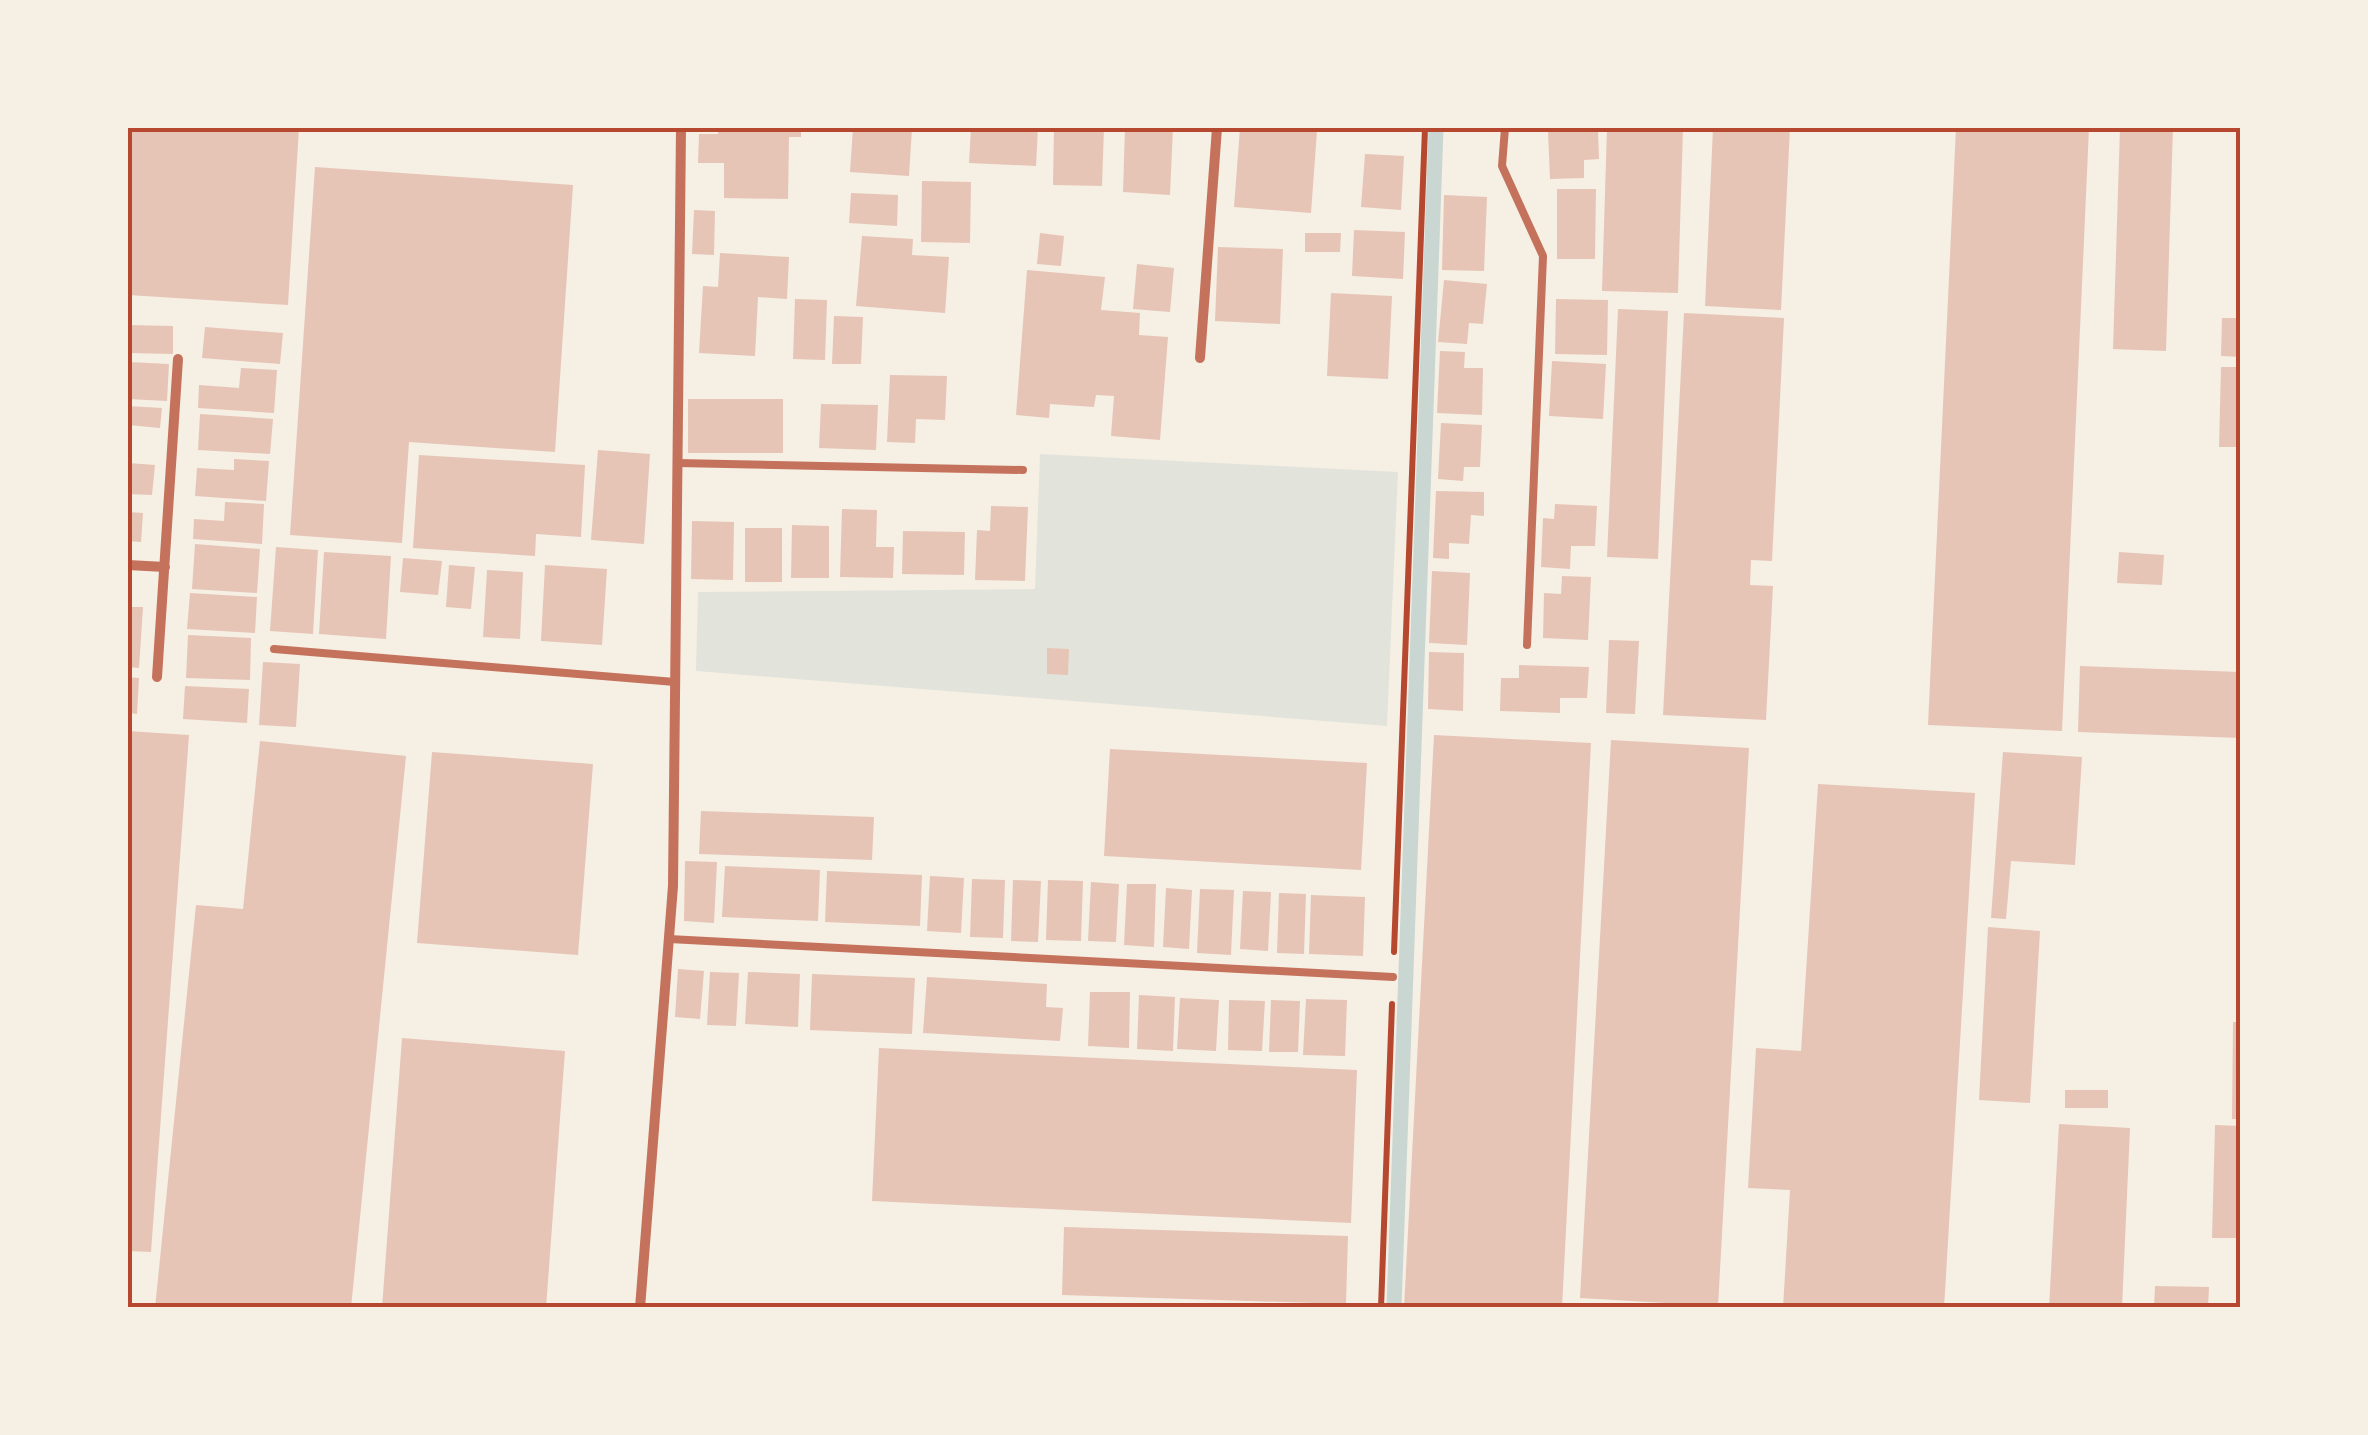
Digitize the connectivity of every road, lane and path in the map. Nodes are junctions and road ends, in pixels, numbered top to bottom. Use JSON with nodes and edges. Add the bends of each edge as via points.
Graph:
{"nodes":[{"id":1,"x":681,"y":128,"type":"edge"},
{"id":2,"x":1216,"y":128,"type":"edge"},
{"id":3,"x":1425,"y":128,"type":"edge"},
{"id":4,"x":1505,"y":128,"type":"edge"},
{"id":5,"x":1200,"y":358,"type":"dead end"},
{"id":6,"x":178,"y":359,"type":"dead end"},
{"id":7,"x":677,"y":464,"type":"junction"},
{"id":8,"x":1024,"y":470,"type":"dead end"},
{"id":9,"x":128,"y":565,"type":"edge"},
{"id":10,"x":165,"y":567,"type":"junction"},
{"id":11,"x":1527,"y":644,"type":"dead end"},
{"id":12,"x":274,"y":649,"type":"dead end"},
{"id":13,"x":158,"y":678,"type":"dead end"},
{"id":14,"x":676,"y":682,"type":"junction"},
{"id":15,"x":669,"y":939,"type":"junction"},
{"id":16,"x":1394,"y":977,"type":"junction"},
{"id":17,"x":640,"y":1308,"type":"edge"},
{"id":18,"x":1381,"y":1308,"type":"edge"}],
"edges":[{"from":1,"to":7,"type":"street"},
{"from":2,"to":5,"type":"street"},
{"from":3,"to":16,"type":"path"},
{"from":4,"to":11,"type":"lane","via":[[1502,166],[1543,256]]},
{"from":6,"to":10,"type":"street"},
{"from":7,"to":8,"type":"lane"},
{"from":7,"to":14,"type":"street"},
{"from":9,"to":10,"type":"street"},
{"from":10,"to":13,"type":"street"},
{"from":12,"to":14,"type":"lane"},
{"from":14,"to":15,"type":"street"},
{"from":15,"to":16,"type":"lane"},
{"from":15,"to":17,"type":"street"},
{"from":16,"to":18,"type":"path"}]}
